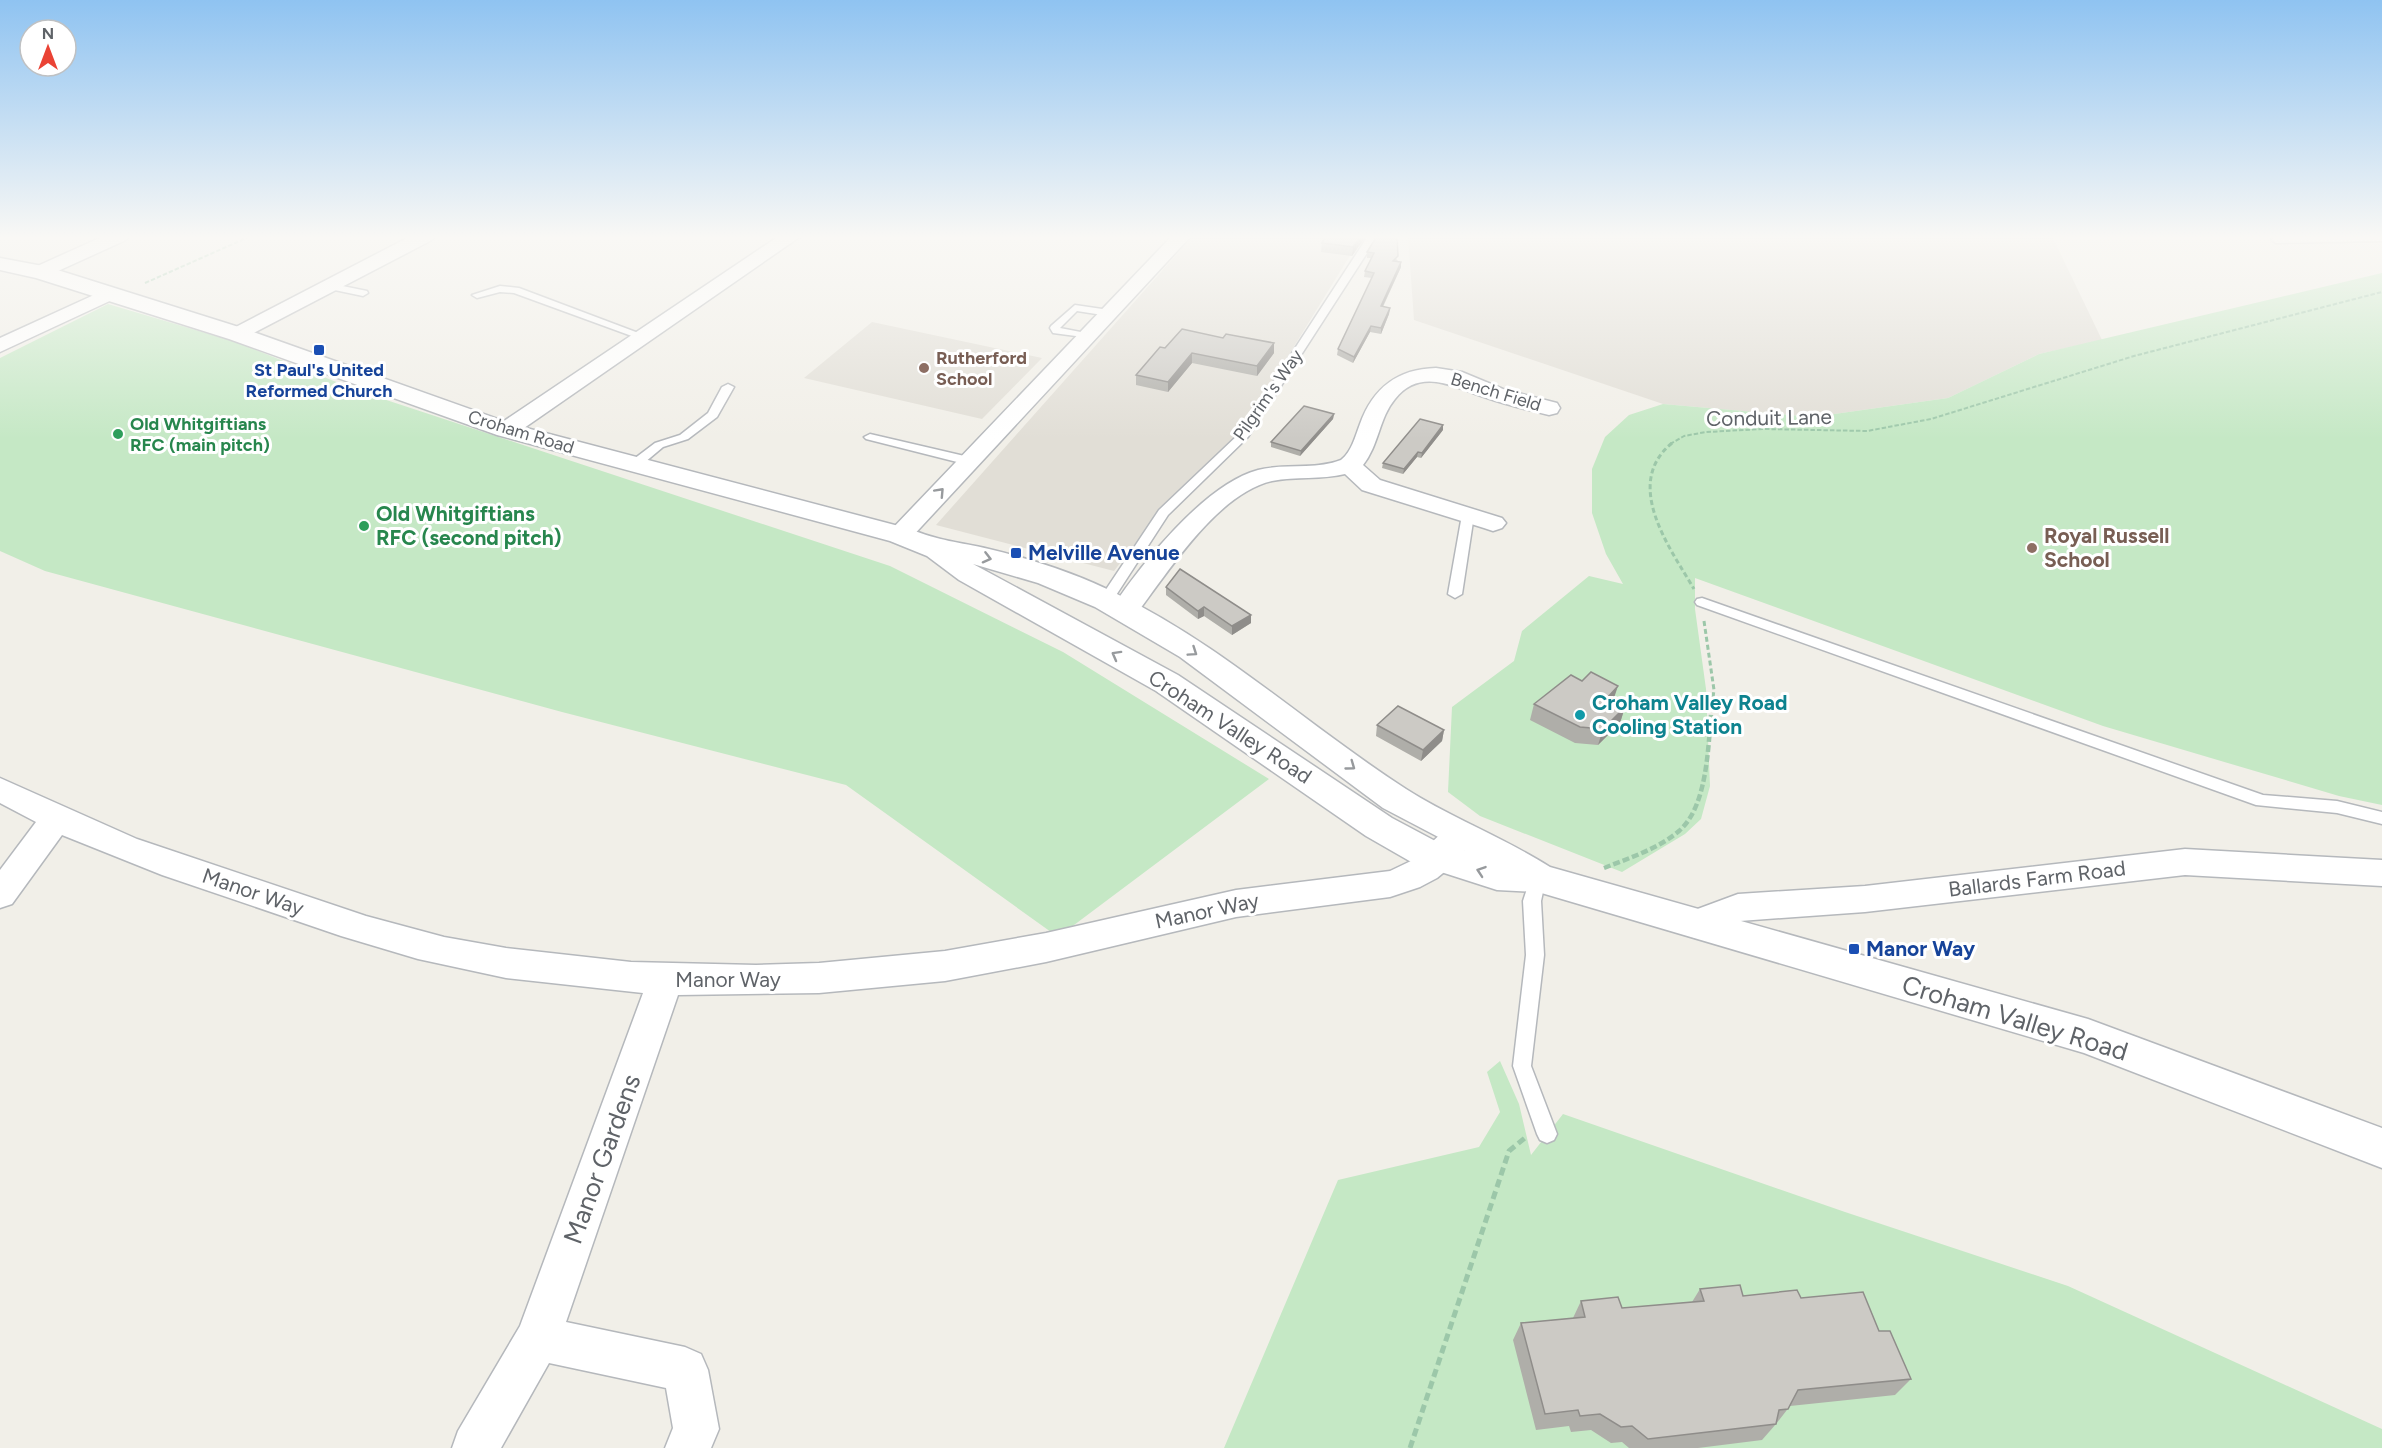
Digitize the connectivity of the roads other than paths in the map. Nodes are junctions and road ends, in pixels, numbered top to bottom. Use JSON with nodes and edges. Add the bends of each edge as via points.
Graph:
{"nodes":[{"id":1,"x":94,"y":304,"type":"edge"},
{"id":2,"x":136,"y":304,"type":"edge"},
{"id":3,"x":295,"y":304,"type":"edge"},
{"id":4,"x":552,"y":304,"type":"edge"},
{"id":5,"x":693,"y":304,"type":"edge"},
{"id":6,"x":1118,"y":304,"type":"edge"},
{"id":7,"x":1329,"y":304,"type":"edge"},
{"id":8,"x":1109,"y":313,"type":"junction"},
{"id":9,"x":237,"y":334,"type":"junction"},
{"id":10,"x":1087,"y":336,"type":"junction"},
{"id":11,"x":644,"y":337,"type":"junction"},
{"id":12,"x":0,"y":346,"type":"edge"},
{"id":13,"x":728,"y":387,"type":"dead end"},
{"id":14,"x":1549,"y":408,"type":"dead end"},
{"id":15,"x":506,"y":430,"type":"junction"},
{"id":16,"x":870,"y":438,"type":"dead end"},
{"id":17,"x":969,"y":461,"type":"junction"},
{"id":18,"x":634,"y":465,"type":"junction"},
{"id":19,"x":1349,"y":465,"type":"junction"},
{"id":20,"x":1468,"y":515,"type":"junction"},
{"id":21,"x":1493,"y":523,"type":"dead end"},
{"id":22,"x":900,"y":535,"type":"junction"},
{"id":23,"x":930,"y":548,"type":"junction"},
{"id":24,"x":1048,"y":577,"type":"joint"},
{"id":25,"x":1455,"y":594,"type":"dead end"},
{"id":26,"x":1702,"y":602,"type":"road end"},
{"id":27,"x":1115,"y":605,"type":"junction"},
{"id":28,"x":0,"y":789,"type":"edge"},
{"id":29,"x":2382,"y":818,"type":"edge"},
{"id":30,"x":56,"y":819,"type":"junction"},
{"id":31,"x":1452,"y":847,"type":"junction"},
{"id":32,"x":2382,"y":873,"type":"edge"},
{"id":33,"x":1538,"y":878,"type":"junction"},
{"id":34,"x":0,"y":895,"type":"edge"},
{"id":35,"x":1696,"y":924,"type":"junction"},
{"id":36,"x":665,"y":981,"type":"junction"},
{"id":37,"x":1546,"y":1129,"type":"road end"},
{"id":38,"x":2382,"y":1148,"type":"edge"},
{"id":39,"x":538,"y":1338,"type":"junction"},
{"id":40,"x":475,"y":1448,"type":"edge"},
{"id":41,"x":688,"y":1448,"type":"edge"}],
"edges":[{"from":1,"to":12,"type":"street"},
{"from":2,"to":9,"type":"street","name":"Croham Road"},
{"from":3,"to":9,"type":"street"},
{"from":4,"to":11,"type":"lane"},
{"from":5,"to":11,"type":"street"},
{"from":6,"to":8,"type":"street"},
{"from":7,"to":27,"type":"lane","name":"Pilgrim's Way","via":[[1244,435],[1163,513]]},
{"from":8,"to":10,"type":"street"},
{"from":8,"to":10,"type":"lane","via":[[1075,308],[1055,328]]},
{"from":9,"to":15,"type":"street","name":"Croham Road"},
{"from":10,"to":17,"type":"street"},
{"from":11,"to":15,"type":"street"},
{"from":13,"to":18,"type":"lane","via":[[712,415],[684,437],[659,445]]},
{"from":14,"to":19,"type":"street","name":"Bench Field","via":[[1487,391],[1451,376],[1417,376],[1398,381],[1379,403],[1358,456]]},
{"from":15,"to":18,"type":"street","name":"Croham Road"},
{"from":16,"to":17,"type":"lane"},
{"from":22,"to":17,"type":"street","one_way":true},
{"from":18,"to":22,"type":"street","name":"Croham Road"},
{"from":19,"to":20,"type":"street","via":[[1371,485]]},
{"from":19,"to":27,"type":"street","via":[[1264,475],[1246,482],[1215,501]]},
{"from":20,"to":21,"type":"street"},
{"from":20,"to":25,"type":"lane"},
{"from":22,"to":23,"type":"street","name":"Croham Road"},
{"from":23,"to":24,"type":"street","name":"Croham Road","one_way":true,"via":[[986,557]]},
{"from":31,"to":23,"type":"street","name":"Croham Valley Road","one_way":true,"via":[[1426,853],[1379,827],[1167,683],[969,574]]},
{"from":24,"to":27,"type":"street","name":"Croham Valley Road"},
{"from":26,"to":29,"type":"lane","via":[[2262,801],[2337,807]]},
{"from":27,"to":31,"type":"street","name":"Croham Valley Road","one_way":true,"via":[[1191,650],[1395,799]]},
{"from":28,"to":30,"type":"street","name":"Manor Way"},
{"from":30,"to":34,"type":"street"},
{"from":30,"to":36,"type":"street","name":"Manor Way","via":[[113,843],[395,939],[540,968]]},
{"from":31,"to":33,"type":"street","name":"Croham Valley Road","via":[[1497,876]]},
{"from":31,"to":36,"type":"street","name":"Manor Way","via":[[1425,871],[1383,887],[1274,897],[977,961],[849,976]]},
{"from":32,"to":35,"type":"street","name":"Ballards Farm Road","via":[[2185,862],[1865,899],[1738,908]]},
{"from":33,"to":35,"type":"street","name":"Croham Valley Road"},
{"from":33,"to":37,"type":"lane","via":[[1532,901],[1535,955],[1522,1066]]},
{"from":35,"to":38,"type":"street","name":"Croham Valley Road","via":[[2088,1036]]},
{"from":36,"to":39,"type":"street","name":"Manor Gardens"},
{"from":39,"to":40,"type":"street","name":"Manor Gardens"},
{"from":39,"to":41,"type":"street","via":[[685,1370],[696,1430]]}]}
